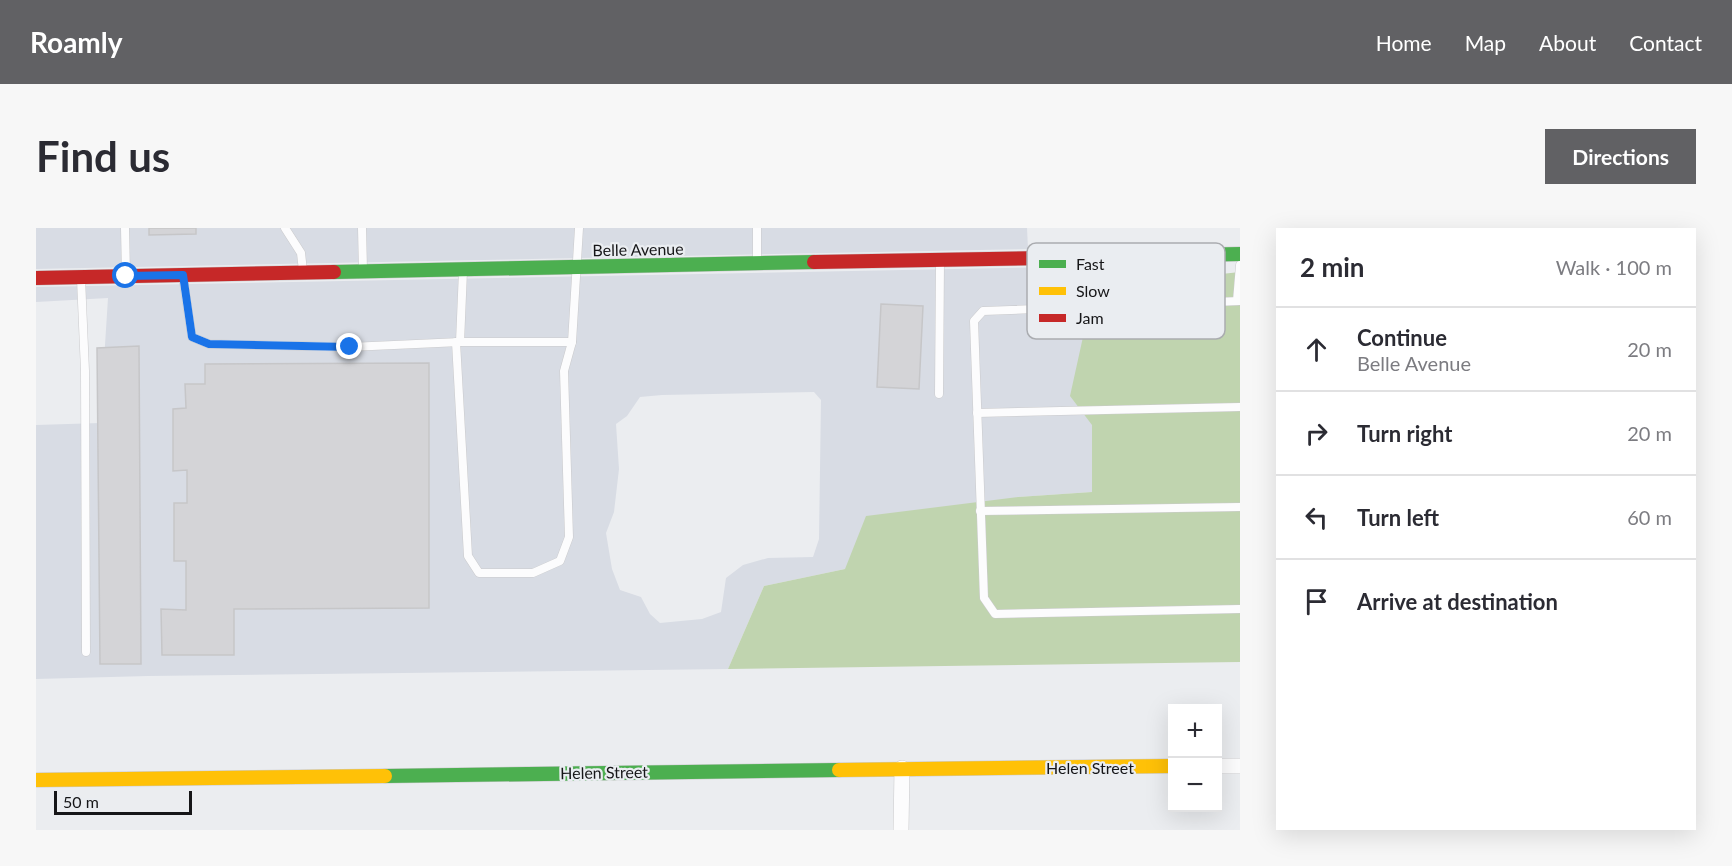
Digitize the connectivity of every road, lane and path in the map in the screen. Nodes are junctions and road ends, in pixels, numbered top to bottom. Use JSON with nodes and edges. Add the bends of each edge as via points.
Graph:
{"nodes":[{"id":1,"x":125,"y":228,"type":"edge"},
{"id":2,"x":285,"y":228,"type":"edge"},
{"id":3,"x":362,"y":228,"type":"edge"},
{"id":4,"x":579,"y":228,"type":"edge"},
{"id":5,"x":757,"y":228,"type":"edge"},
{"id":6,"x":1225,"y":254,"type":"edge"},
{"id":7,"x":1240,"y":254,"type":"edge"},
{"id":8,"x":1027,"y":258,"type":"edge"},
{"id":9,"x":940,"y":260,"type":"junction"},
{"id":10,"x":757,"y":263,"type":"junction"},
{"id":11,"x":1240,"y":265,"type":"edge"},
{"id":12,"x":577,"y":267,"type":"junction"},
{"id":13,"x":463,"y":269,"type":"junction"},
{"id":14,"x":363,"y":272,"type":"junction"},
{"id":15,"x":303,"y":273,"type":"junction"},
{"id":16,"x":183,"y":275,"type":"junction"},
{"id":17,"x":126,"y":276,"type":"junction"},
{"id":18,"x":81,"y":277,"type":"junction"},
{"id":19,"x":36,"y":278,"type":"edge"},
{"id":20,"x":1238,"y":301,"type":"edge"},
{"id":21,"x":1027,"y":310,"type":"edge"},
{"id":22,"x":458,"y":342,"type":"junction"},
{"id":23,"x":572,"y":342,"type":"junction"},
{"id":24,"x":939,"y":394,"type":"dead end"},
{"id":25,"x":1240,"y":407,"type":"edge"},
{"id":26,"x":977,"y":413,"type":"junction"},
{"id":27,"x":1240,"y":507,"type":"edge"},
{"id":28,"x":980,"y":511,"type":"junction"},
{"id":29,"x":1240,"y":609,"type":"edge"},
{"id":30,"x":86,"y":652,"type":"dead end"},
{"id":31,"x":1168,"y":766,"type":"edge"},
{"id":32,"x":1222,"y":766,"type":"edge"},
{"id":33,"x":1240,"y":766,"type":"edge"},
{"id":34,"x":902,"y":768,"type":"junction"},
{"id":35,"x":36,"y":780,"type":"edge"},
{"id":36,"x":901,"y":830,"type":"edge"}],
"edges":[{"from":1,"to":17,"type":"lane"},
{"from":2,"to":15,"type":"lane","via":[[301,253]]},
{"from":3,"to":14,"type":"lane"},
{"from":4,"to":12,"type":"lane"},
{"from":5,"to":10,"type":"lane"},
{"from":6,"to":7,"type":"street","name":"Belle Avenue"},
{"from":8,"to":9,"type":"street","name":"Belle Avenue"},
{"from":9,"to":10,"type":"street","name":"Belle Avenue"},
{"from":9,"to":24,"type":"lane"},
{"from":10,"to":12,"type":"street","name":"Belle Avenue"},
{"from":11,"to":20,"type":"lane"},
{"from":12,"to":13,"type":"street","name":"Belle Avenue"},
{"from":12,"to":23,"type":"lane"},
{"from":13,"to":14,"type":"street","name":"Belle Avenue"},
{"from":13,"to":22,"type":"lane"},
{"from":14,"to":15,"type":"street","name":"Belle Avenue"},
{"from":15,"to":16,"type":"street","name":"Belle Avenue"},
{"from":16,"to":17,"type":"street","name":"Belle Avenue"},
{"from":16,"to":22,"type":"lane","via":[[192,337],[209,344],[350,347]]},
{"from":17,"to":18,"type":"street","name":"Belle Avenue"},
{"from":18,"to":19,"type":"street","name":"Belle Avenue"},
{"from":18,"to":30,"type":"lane","via":[[86,371]]},
{"from":21,"to":26,"type":"lane","via":[[983,311],[974,321]]},
{"from":22,"to":23,"type":"lane"},
{"from":22,"to":23,"type":"lane","via":[[468,556],[479,573],[533,573],[560,561],[569,537],[564,371]]},
{"from":25,"to":26,"type":"lane"},
{"from":26,"to":28,"type":"lane"},
{"from":27,"to":28,"type":"lane"},
{"from":28,"to":29,"type":"lane","via":[[984,598],[995,614]]},
{"from":31,"to":34,"type":"street","name":"Helen Street"},
{"from":32,"to":33,"type":"street"},
{"from":34,"to":35,"type":"street","name":"Helen Street"},
{"from":34,"to":36,"type":"street"}]}
